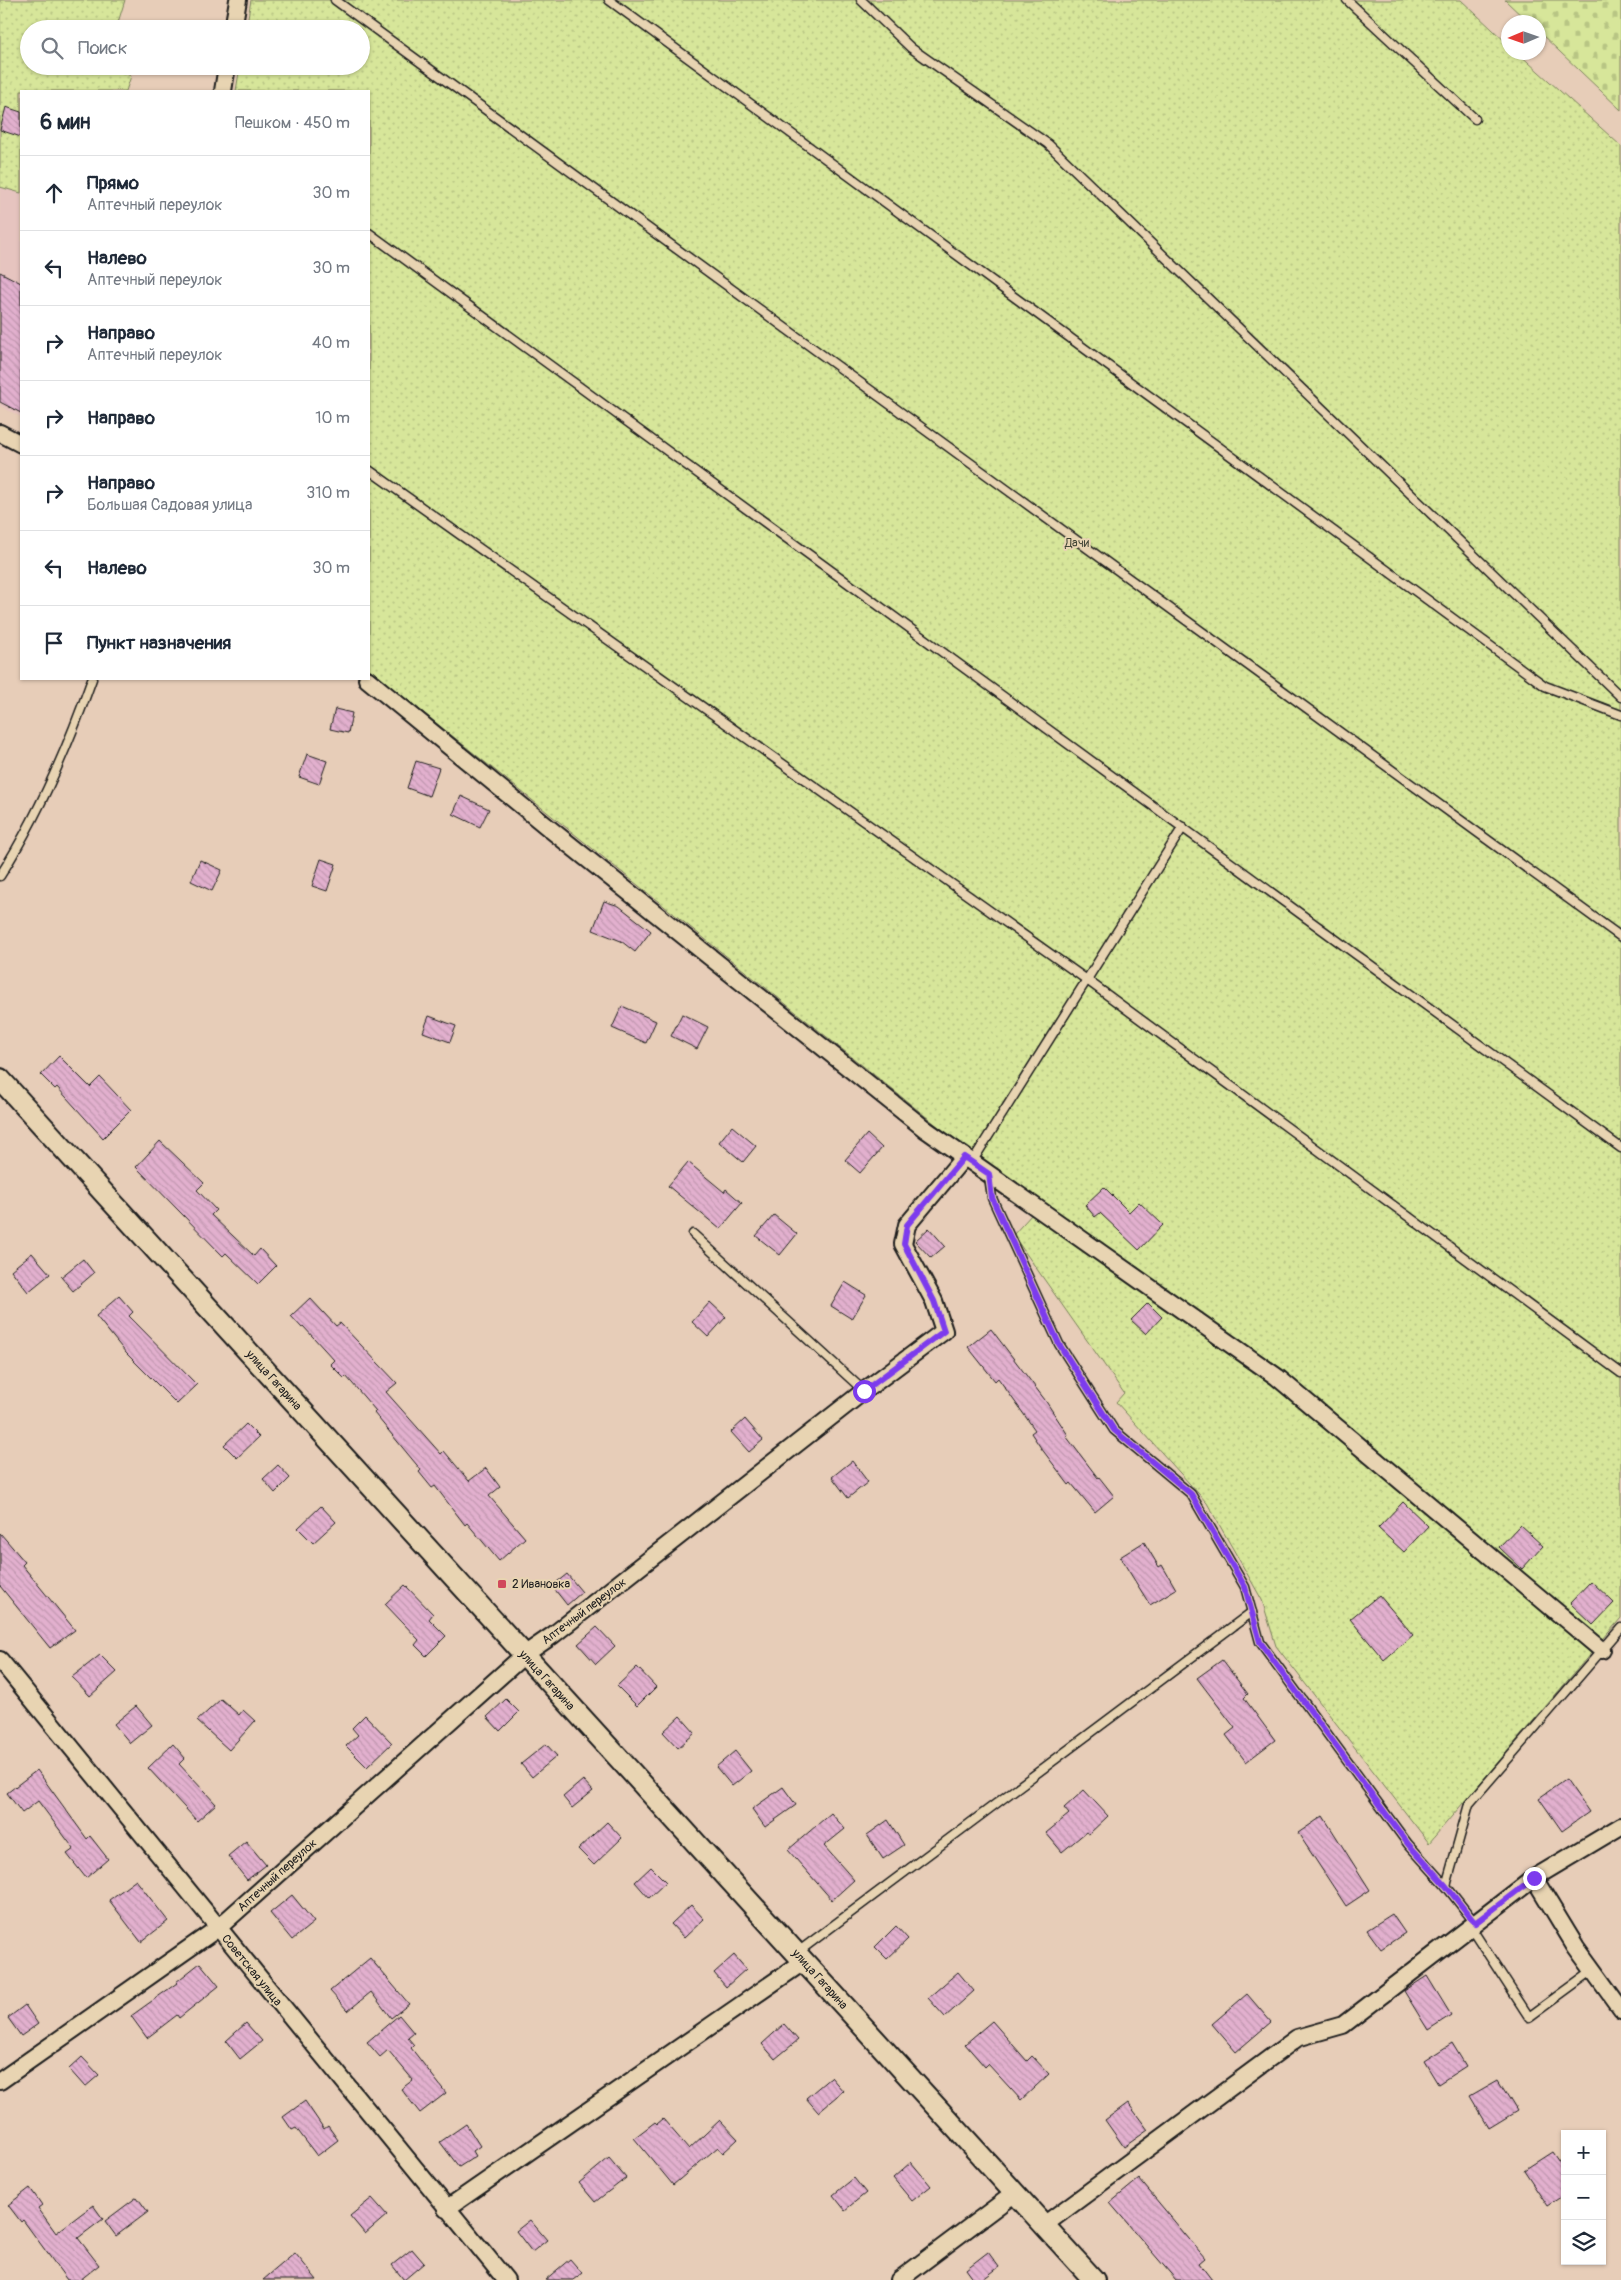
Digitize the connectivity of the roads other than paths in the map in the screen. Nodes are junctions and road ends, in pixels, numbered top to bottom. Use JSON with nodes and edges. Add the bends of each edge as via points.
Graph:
{"nodes":[{"id":1,"x":238,"y":0,"type":"edge"},
{"id":2,"x":335,"y":0,"type":"edge"},
{"id":3,"x":609,"y":0,"type":"edge"},
{"id":4,"x":861,"y":0,"type":"edge"},
{"id":5,"x":1347,"y":0,"type":"edge"},
{"id":6,"x":235,"y":20,"type":"edge"},
{"id":7,"x":362,"y":20,"type":"edge"},
{"id":8,"x":370,"y":26,"type":"edge"},
{"id":9,"x":226,"y":75,"type":"edge"},
{"id":10,"x":223,"y":90,"type":"edge"},
{"id":11,"x":1476,"y":119,"type":"dead end"},
{"id":12,"x":370,"y":234,"type":"edge"},
{"id":13,"x":0,"y":433,"type":"edge"},
{"id":14,"x":20,"y":443,"type":"edge"},
{"id":15,"x":370,"y":471,"type":"edge"},
{"id":16,"x":92,"y":680,"type":"edge"},
{"id":17,"x":368,"y":680,"type":"edge"},
{"id":18,"x":1621,"y":697,"type":"edge"},
{"id":19,"x":1621,"y":716,"type":"edge"},
{"id":20,"x":1183,"y":827,"type":"junction"},
{"id":21,"x":0,"y":876,"type":"edge"},
{"id":22,"x":1621,"y":937,"type":"edge"},
{"id":23,"x":1087,"y":980,"type":"junction"},
{"id":24,"x":0,"y":1079,"type":"edge"},
{"id":25,"x":1621,"y":1148,"type":"edge"},
{"id":26,"x":968,"y":1160,"type":"junction"},
{"id":27,"x":989,"y":1174,"type":"junction"},
{"id":28,"x":693,"y":1234,"type":"dead end"},
{"id":29,"x":1621,"y":1373,"type":"edge"},
{"id":30,"x":864,"y":1391,"type":"junction"},
{"id":31,"x":1252,"y":1612,"type":"junction"},
{"id":32,"x":1621,"y":1628,"type":"edge"},
{"id":33,"x":1602,"y":1650,"type":"junction"},
{"id":34,"x":524,"y":1655,"type":"junction"},
{"id":35,"x":0,"y":1660,"type":"edge"},
{"id":36,"x":1621,"y":1826,"type":"edge"},
{"id":37,"x":1534,"y":1878,"type":"junction"},
{"id":38,"x":1446,"y":1886,"type":"junction"},
{"id":39,"x":1473,"y":1924,"type":"junction"},
{"id":40,"x":218,"y":1928,"type":"junction"},
{"id":41,"x":800,"y":1958,"type":"junction"},
{"id":42,"x":1593,"y":1970,"type":"junction"},
{"id":43,"x":1621,"y":2008,"type":"edge"},
{"id":44,"x":0,"y":2081,"type":"edge"},
{"id":45,"x":1015,"y":2193,"type":"junction"},
{"id":46,"x":446,"y":2209,"type":"junction"},
{"id":47,"x":1044,"y":2225,"type":"junction"},
{"id":48,"x":506,"y":2280,"type":"edge"},
{"id":49,"x":899,"y":2280,"type":"edge"},
{"id":50,"x":1094,"y":2280,"type":"edge"}],
"edges":[{"from":1,"to":6,"type":"street"},
{"from":2,"to":7,"type":"lane"},
{"from":3,"to":19,"type":"lane","via":[[1545,686]]},
{"from":4,"to":18,"type":"lane","via":[[911,48],[1048,144]]},
{"from":5,"to":11,"type":"lane"},
{"from":8,"to":22,"type":"lane"},
{"from":9,"to":10,"type":"street"},
{"from":12,"to":20,"type":"lane"},
{"from":13,"to":14,"type":"street"},
{"from":15,"to":23,"type":"lane"},
{"from":16,"to":21,"type":"lane","via":[[77,722],[17,850]]},
{"from":17,"to":26,"type":"street","via":[[925,1130]]},
{"from":20,"to":23,"type":"lane"},
{"from":20,"to":25,"type":"lane"},
{"from":23,"to":26,"type":"lane"},
{"from":23,"to":29,"type":"lane"},
{"from":24,"to":34,"type":"street","name":"улица Гагарина"},
{"from":26,"to":27,"type":"street"},
{"from":26,"to":30,"type":"street","name":"Аптечный переулок","via":[[907,1225],[904,1244],[934,1301],[944,1331]]},
{"from":27,"to":31,"type":"lane","via":[[992,1198],[1059,1344],[1114,1430],[1191,1494],[1245,1587]]},
{"from":27,"to":33,"type":"street","via":[[1277,1377]]},
{"from":28,"to":30,"type":"lane"},
{"from":30,"to":34,"type":"street","name":"Аптечный переулок"},
{"from":31,"to":38,"type":"lane","via":[[1260,1642],[1408,1844]]},
{"from":31,"to":41,"type":"lane"},
{"from":32,"to":33,"type":"lane"},
{"from":33,"to":38,"type":"lane","via":[[1469,1804]]},
{"from":34,"to":40,"type":"street","name":"Аптечный переулок"},
{"from":34,"to":41,"type":"street","name":"улица Гагарина"},
{"from":35,"to":40,"type":"street","name":"Советская улица"},
{"from":36,"to":37,"type":"street"},
{"from":37,"to":39,"type":"street"},
{"from":37,"to":42,"type":"street"},
{"from":38,"to":39,"type":"lane"},
{"from":39,"to":42,"type":"lane","via":[[1529,2017]]},
{"from":39,"to":47,"type":"street","via":[[1343,2025],[1297,2038]]},
{"from":40,"to":44,"type":"street","name":"Аптечный переулок"},
{"from":40,"to":46,"type":"street","name":"Советская улица"},
{"from":41,"to":45,"type":"street","name":"улица Гагарина"},
{"from":41,"to":46,"type":"street"},
{"from":42,"to":43,"type":"street"},
{"from":45,"to":47,"type":"street","name":"улица Гагарина"},
{"from":45,"to":49,"type":"street"},
{"from":46,"to":48,"type":"street","name":"Советская улица"},
{"from":47,"to":50,"type":"street","name":"улица Гагарина"}]}
